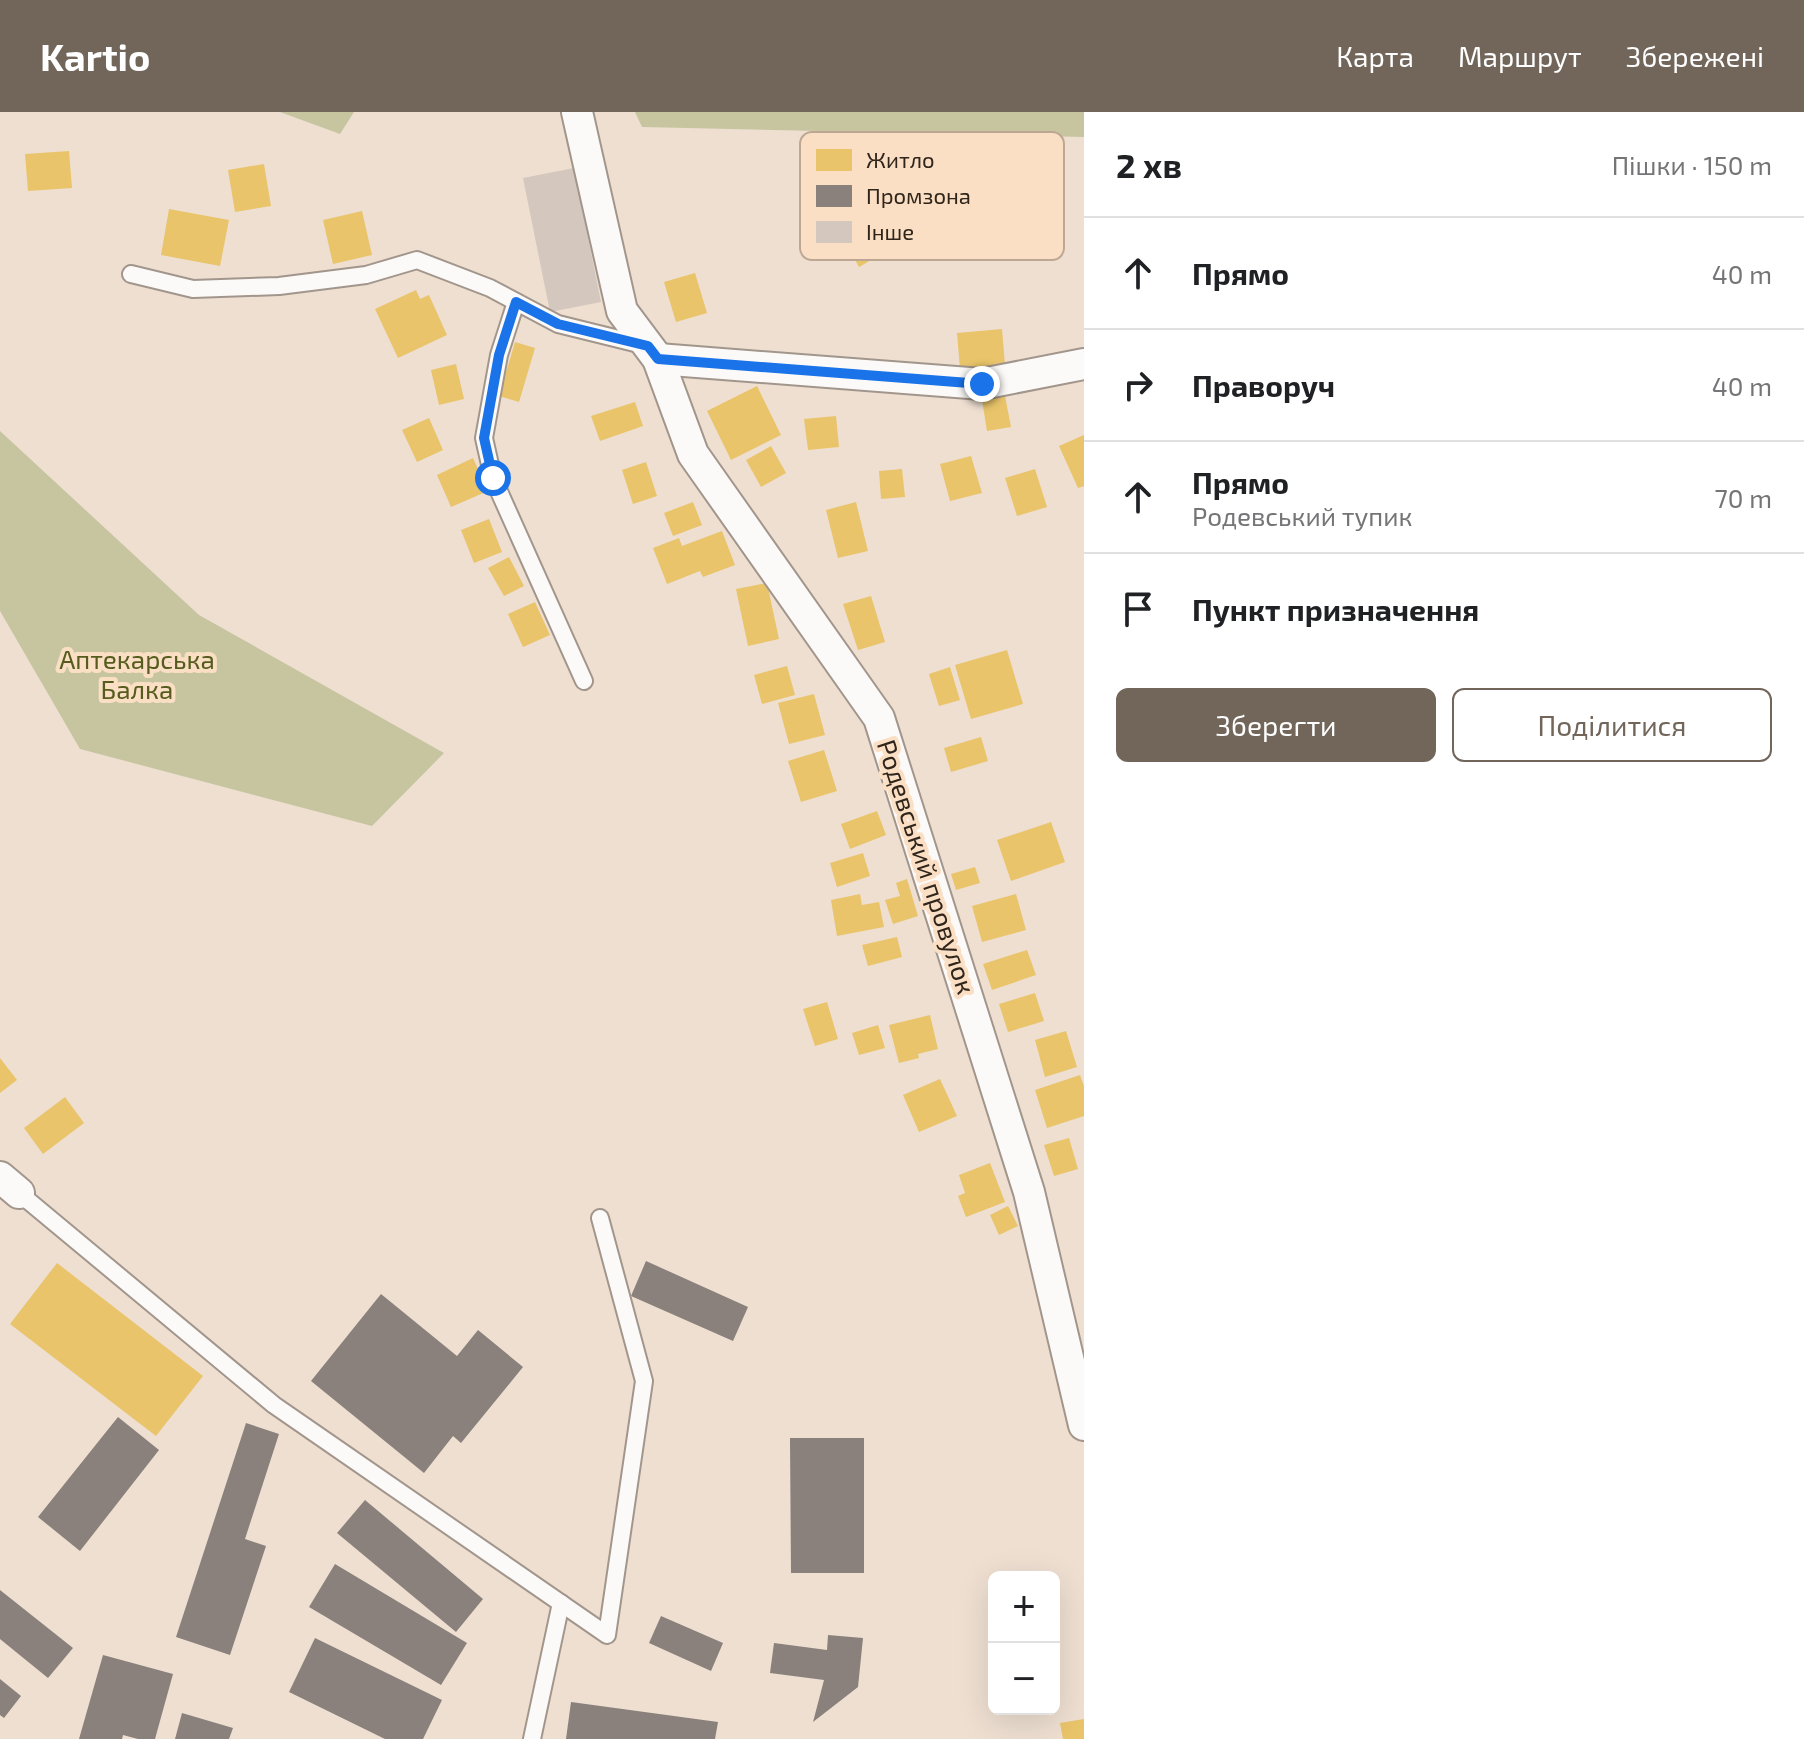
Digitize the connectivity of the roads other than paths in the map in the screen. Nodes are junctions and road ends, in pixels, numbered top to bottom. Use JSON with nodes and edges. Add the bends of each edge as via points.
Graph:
{"nodes":[{"id":1,"x":577,"y":112,"type":"edge"},
{"id":2,"x":131,"y":274,"type":"dead end"},
{"id":3,"x":516,"y":302,"type":"junction"},
{"id":4,"x":653,"y":353,"type":"junction"},
{"id":5,"x":1084,"y":364,"type":"edge"},
{"id":6,"x":584,"y":681,"type":"dead end"},
{"id":7,"x":9,"y":1185,"type":"edge"},
{"id":8,"x":600,"y":1218,"type":"dead end"},
{"id":9,"x":1084,"y":1425,"type":"edge"},
{"id":10,"x":561,"y":1603,"type":"junction"},
{"id":11,"x":532,"y":1739,"type":"edge"}],
"edges":[{"from":1,"to":4,"type":"street","name":"Родевський провулок","via":[[622,311]]},
{"from":2,"to":3,"type":"lane","via":[[193,289],[279,286],[366,275],[417,260]]},
{"from":3,"to":4,"type":"lane","via":[[558,324]]},
{"from":3,"to":6,"type":"lane","via":[[499,355],[484,438],[493,478]]},
{"from":4,"to":5,"type":"street","via":[[982,384]]},
{"from":4,"to":9,"type":"street","name":"Родевський провулок","via":[[693,454],[879,718],[1029,1192]]},
{"from":7,"to":10,"type":"lane","via":[[274,1405]]},
{"from":8,"to":10,"type":"lane","via":[[644,1381],[607,1635]]},
{"from":10,"to":11,"type":"lane"}]}
